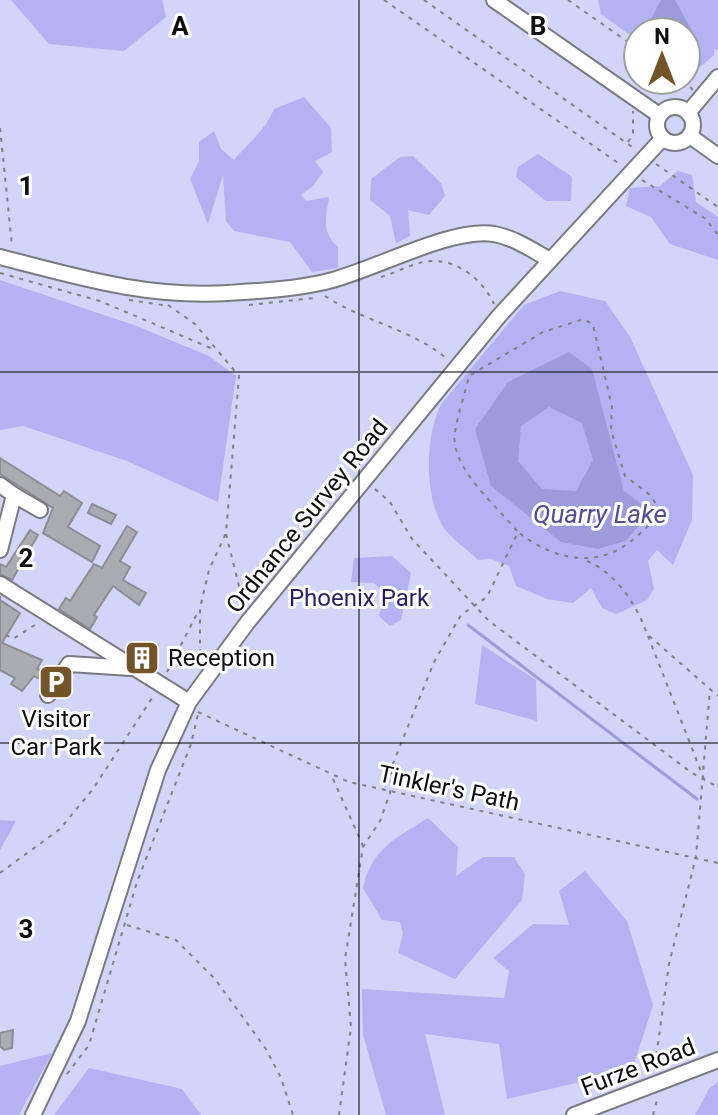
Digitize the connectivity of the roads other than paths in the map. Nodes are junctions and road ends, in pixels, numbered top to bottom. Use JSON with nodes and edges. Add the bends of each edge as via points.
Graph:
{"nodes":[{"id":1,"x":494,"y":0,"type":"edge"},
{"id":2,"x":718,"y":77,"type":"edge"},
{"id":3,"x":688,"y":113,"type":"junction"},
{"id":4,"x":659,"y":115,"type":"junction"},
{"id":5,"x":690,"y":136,"type":"junction"},
{"id":6,"x":662,"y":139,"type":"junction"},
{"id":7,"x":718,"y":156,"type":"edge"},
{"id":8,"x":7,"y":259,"type":"edge"},
{"id":9,"x":550,"y":260,"type":"junction"},
{"id":10,"x":0,"y":485,"type":"edge"},
{"id":11,"x":14,"y":495,"type":"junction"},
{"id":12,"x":40,"y":510,"type":"dead end"},
{"id":13,"x":0,"y":550,"type":"edge"},
{"id":14,"x":0,"y":584,"type":"edge"},
{"id":15,"x":132,"y":668,"type":"junction"},
{"id":16,"x":48,"y":695,"type":"dead end"},
{"id":17,"x":194,"y":708,"type":"junction"},
{"id":18,"x":718,"y":1060,"type":"edge"},
{"id":19,"x":33,"y":1115,"type":"edge"},
{"id":20,"x":574,"y":1115,"type":"edge"}],
"edges":[{"from":1,"to":4,"type":"street"},
{"from":2,"to":3,"type":"street"},
{"from":3,"to":4,"type":"street","via":[[673,107]]},
{"from":3,"to":5,"type":"street"},
{"from":4,"to":6,"type":"street","via":[[656,126]]},
{"from":5,"to":6,"type":"street","via":[[675,144]]},
{"from":5,"to":7,"type":"street"},
{"from":6,"to":9,"type":"street","name":"Ordnance Survey Road"},
{"from":8,"to":9,"type":"street","via":[[129,290],[175,295],[325,282],[469,234],[494,234]]},
{"from":9,"to":17,"type":"street","name":"Ordnance Survey Road","via":[[247,623],[202,686]]},
{"from":10,"to":11,"type":"street"},
{"from":11,"to":12,"type":"street"},
{"from":11,"to":13,"type":"street"},
{"from":14,"to":15,"type":"street"},
{"from":15,"to":16,"type":"street","via":[[69,664]]},
{"from":15,"to":17,"type":"street"},
{"from":17,"to":19,"type":"street","name":"Ordnance Survey Road","via":[[158,770],[78,1021]]},
{"from":18,"to":20,"type":"street","name":"Furze Road"}]}
